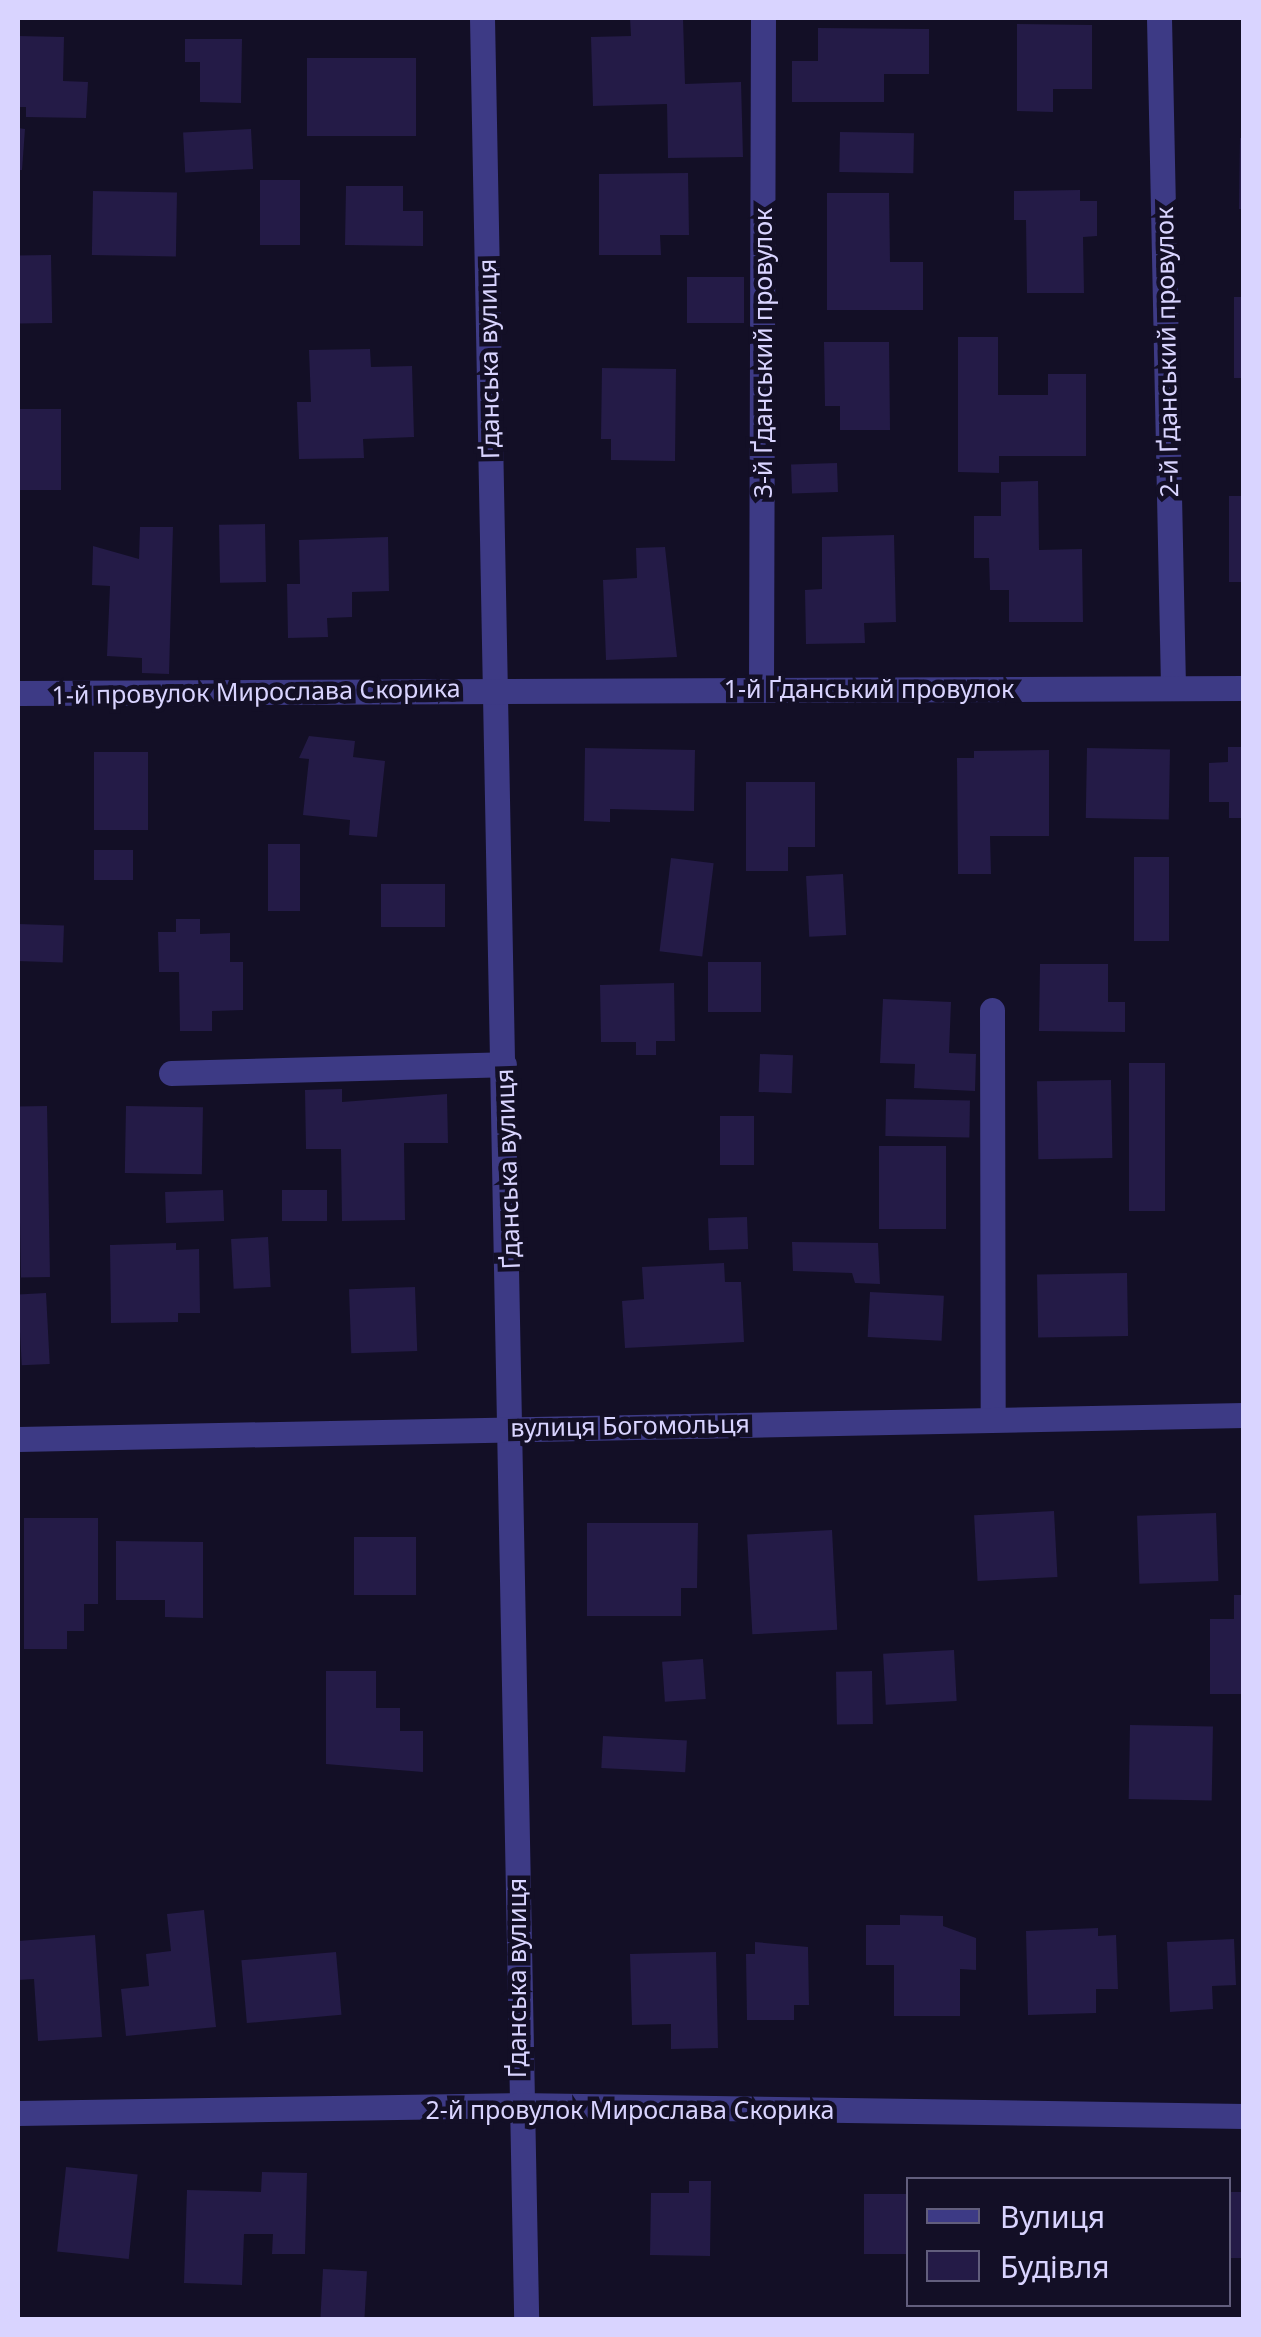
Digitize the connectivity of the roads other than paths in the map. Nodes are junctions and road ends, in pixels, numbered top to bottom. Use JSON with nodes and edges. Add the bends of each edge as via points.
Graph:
{"nodes":[{"id":1,"x":482,"y":18,"type":"edge"},
{"id":2,"x":763,"y":18,"type":"edge"},
{"id":3,"x":1159,"y":18,"type":"edge"},
{"id":4,"x":494,"y":688,"type":"junction"},
{"id":5,"x":761,"y":688,"type":"junction"},
{"id":6,"x":1174,"y":688,"type":"junction"},
{"id":7,"x":1244,"y":688,"type":"edge"},
{"id":8,"x":18,"y":693,"type":"edge"},
{"id":9,"x":992,"y":1010,"type":"dead end"},
{"id":10,"x":504,"y":1064,"type":"junction"},
{"id":11,"x":171,"y":1073,"type":"dead end"},
{"id":12,"x":1244,"y":1415,"type":"edge"},
{"id":13,"x":993,"y":1419,"type":"junction"},
{"id":14,"x":514,"y":1426,"type":"junction"},
{"id":15,"x":18,"y":1439,"type":"edge"},
{"id":16,"x":517,"y":2105,"type":"junction"},
{"id":17,"x":18,"y":2113,"type":"edge"},
{"id":18,"x":1244,"y":2116,"type":"edge"},
{"id":19,"x":526,"y":2320,"type":"edge"}],
"edges":[{"from":1,"to":4,"type":"street","name":"Ґданська вулиця"},
{"from":2,"to":5,"type":"street","name":"3-й Ґданський провулок"},
{"from":3,"to":6,"type":"street","name":"2-й Ґданський провулок"},
{"from":4,"to":5,"type":"street","name":"1-й Ґданський провулок"},
{"from":4,"to":8,"type":"street","name":"1-й провулок Мирослава Скорика"},
{"from":4,"to":10,"type":"street","name":"Ґданська вулиця"},
{"from":5,"to":6,"type":"street","name":"1-й Ґданський провулок"},
{"from":6,"to":7,"type":"street","name":"1-й Ґданський провулок"},
{"from":9,"to":13,"type":"street"},
{"from":10,"to":11,"type":"street"},
{"from":10,"to":14,"type":"street","name":"Ґданська вулиця"},
{"from":12,"to":13,"type":"street","name":"вулиця Богомольця"},
{"from":13,"to":14,"type":"street","name":"вулиця Богомольця"},
{"from":14,"to":15,"type":"street","name":"вулиця Богомольця"},
{"from":14,"to":16,"type":"street","name":"Ґданська вулиця"},
{"from":16,"to":17,"type":"street","name":"2-й провулок Мирослава Скорика"},
{"from":16,"to":18,"type":"street","name":"2-й провулок Мирослава Скорика"},
{"from":16,"to":19,"type":"street","name":"Ґданська вулиця"}]}
